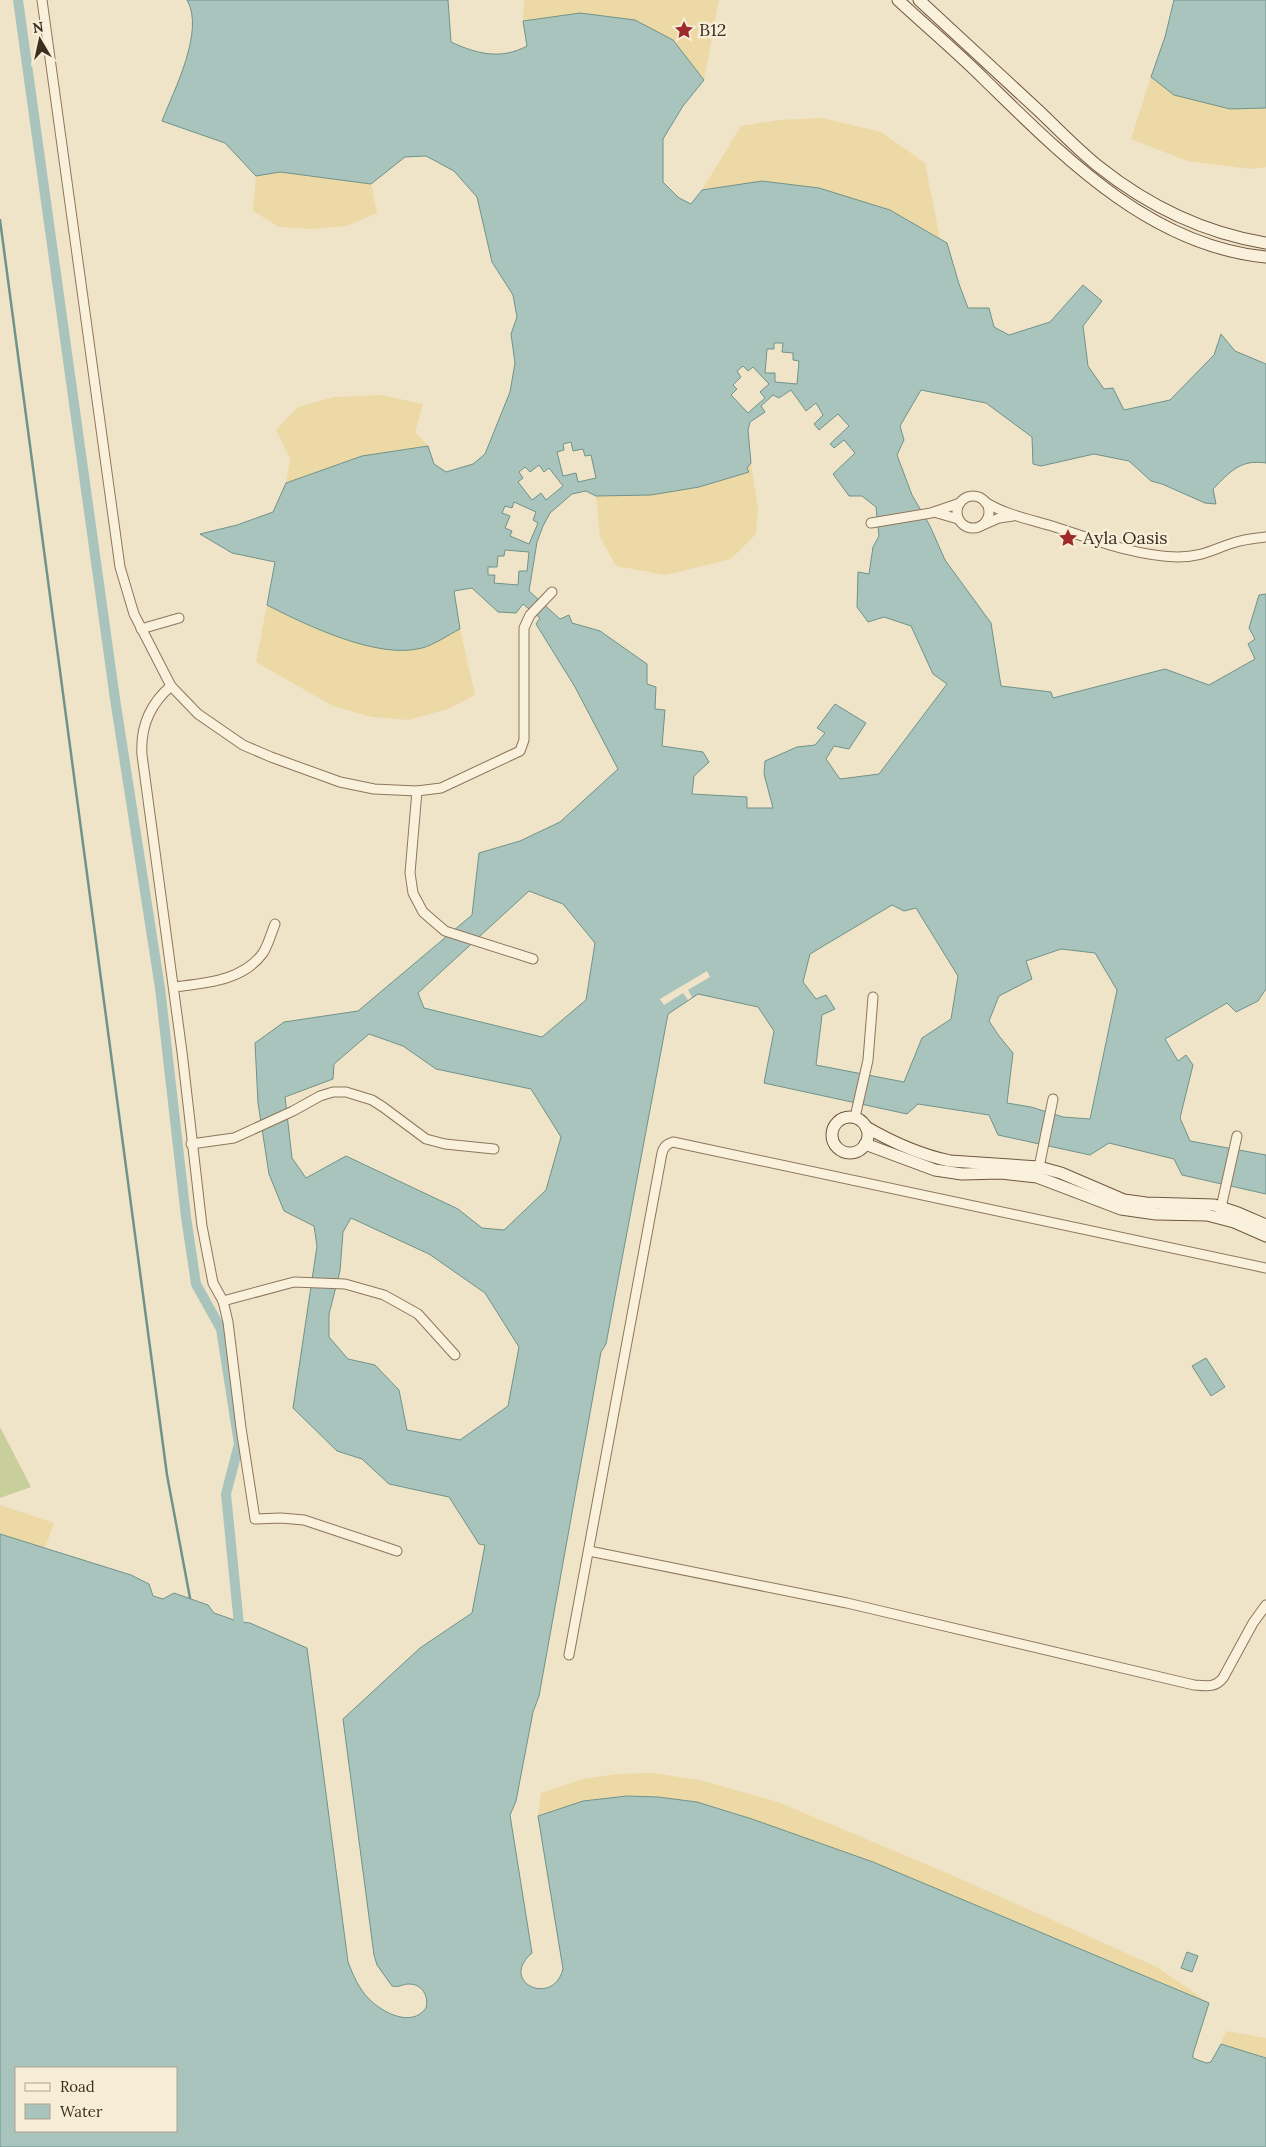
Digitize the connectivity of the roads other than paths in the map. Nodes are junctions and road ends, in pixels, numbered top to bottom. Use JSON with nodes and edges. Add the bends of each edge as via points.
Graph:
{"nodes":[{"id":1,"x":42,"y":0,"type":"edge"},
{"id":2,"x":898,"y":0,"type":"edge"},
{"id":3,"x":919,"y":0,"type":"edge"},
{"id":4,"x":1266,"y":243,"type":"edge"},
{"id":5,"x":1266,"y":257,"type":"edge"},
{"id":6,"x":985,"y":502,"type":"junction"},
{"id":7,"x":960,"y":503,"type":"junction"},
{"id":8,"x":933,"y":512,"type":"junction"},
{"id":9,"x":1014,"y":516,"type":"junction"},
{"id":10,"x":958,"y":519,"type":"junction"},
{"id":11,"x":871,"y":523,"type":"dead end"},
{"id":12,"x":982,"y":526,"type":"junction"},
{"id":13,"x":1266,"y":536,"type":"edge"},
{"id":14,"x":552,"y":592,"type":"dead end"},
{"id":15,"x":179,"y":618,"type":"dead end"},
{"id":16,"x":141,"y":629,"type":"junction"},
{"id":17,"x":171,"y":686,"type":"junction"},
{"id":18,"x":417,"y":791,"type":"junction"},
{"id":19,"x":275,"y":924,"type":"dead end"},
{"id":20,"x":533,"y":959,"type":"dead end"},
{"id":21,"x":174,"y":986,"type":"junction"},
{"id":22,"x":873,"y":997,"type":"dead end"},
{"id":23,"x":1053,"y":1099,"type":"dead end"},
{"id":24,"x":856,"y":1112,"type":"junction"},
{"id":25,"x":866,"y":1127,"type":"junction"},
{"id":26,"x":1237,"y":1136,"type":"dead end"},
{"id":27,"x":191,"y":1144,"type":"junction"},
{"id":28,"x":865,"y":1144,"type":"junction"},
{"id":29,"x":494,"y":1149,"type":"dead end"},
{"id":30,"x":1039,"y":1167,"type":"junction"},
{"id":31,"x":1220,"y":1212,"type":"junction"},
{"id":32,"x":1266,"y":1225,"type":"edge"},
{"id":33,"x":1266,"y":1236,"type":"edge"},
{"id":34,"x":1266,"y":1268,"type":"edge"},
{"id":35,"x":223,"y":1301,"type":"junction"},
{"id":36,"x":455,"y":1355,"type":"dead end"},
{"id":37,"x":397,"y":1551,"type":"dead end"},
{"id":38,"x":589,"y":1552,"type":"junction"},
{"id":39,"x":1266,"y":1605,"type":"edge"},
{"id":40,"x":569,"y":1655,"type":"dead end"}],
"edges":[{"from":1,"to":16,"type":"street","via":[[120,567],[127,597]]},
{"from":2,"to":5,"type":"street","via":[[1100,186],[1171,229],[1221,247]]},
{"from":3,"to":4,"type":"street","via":[[1087,157],[1124,186],[1191,222]]},
{"from":6,"to":7,"type":"street","via":[[972,496]]},
{"from":6,"to":9,"type":"street"},
{"from":6,"to":12,"type":"street","via":[[989,514]]},
{"from":7,"to":8,"type":"street"},
{"from":7,"to":10,"type":"street"},
{"from":8,"to":10,"type":"street"},
{"from":8,"to":11,"type":"street"},
{"from":9,"to":12,"type":"street","via":[[999,518]]},
{"from":9,"to":13,"type":"street","via":[[1124,549],[1177,557],[1205,554],[1239,541]]},
{"from":10,"to":12,"type":"street","via":[[972,528]]},
{"from":14,"to":18,"type":"street","via":[[530,615],[524,628],[524,740],[520,751],[441,788]]},
{"from":15,"to":16,"type":"street"},
{"from":16,"to":17,"type":"street"},
{"from":17,"to":18,"type":"street","via":[[216,728],[264,754],[340,782],[374,789]]},
{"from":17,"to":21,"type":"street","via":[[150,711],[142,745]]},
{"from":18,"to":20,"type":"street","via":[[410,859],[411,882],[423,912],[444,931]]},
{"from":19,"to":21,"type":"street","via":[[262,953],[242,971],[224,979]]},
{"from":21,"to":27,"type":"street"},
{"from":22,"to":24,"type":"street","via":[[868,1060]]},
{"from":23,"to":30,"type":"street"},
{"from":24,"to":25,"type":"street"},
{"from":24,"to":28,"type":"street","via":[[837,1122],[832,1133],[834,1144],[850,1153]]},
{"from":25,"to":28,"type":"street","via":[[868,1139]]},
{"from":25,"to":30,"type":"street","via":[[936,1158]]},
{"from":26,"to":31,"type":"street"},
{"from":27,"to":29,"type":"street","via":[[234,1138],[320,1096],[346,1092],[384,1107],[426,1139]]},
{"from":27,"to":35,"type":"street","via":[[207,1256]]},
{"from":28,"to":30,"type":"street","via":[[926,1168],[945,1172],[1010,1174]]},
{"from":30,"to":31,"type":"street","via":[[1124,1200],[1200,1204]]},
{"from":31,"to":32,"type":"street"},
{"from":31,"to":33,"type":"street"},
{"from":34,"to":38,"type":"street","via":[[674,1142],[668,1144],[662,1152]]},
{"from":35,"to":36,"type":"street","via":[[294,1282],[344,1284],[384,1296],[418,1314]]},
{"from":35,"to":37,"type":"street","via":[[255,1519],[304,1520]]},
{"from":38,"to":39,"type":"street","via":[[847,1603],[1194,1685],[1218,1684]]},
{"from":38,"to":40,"type":"street"}]}
